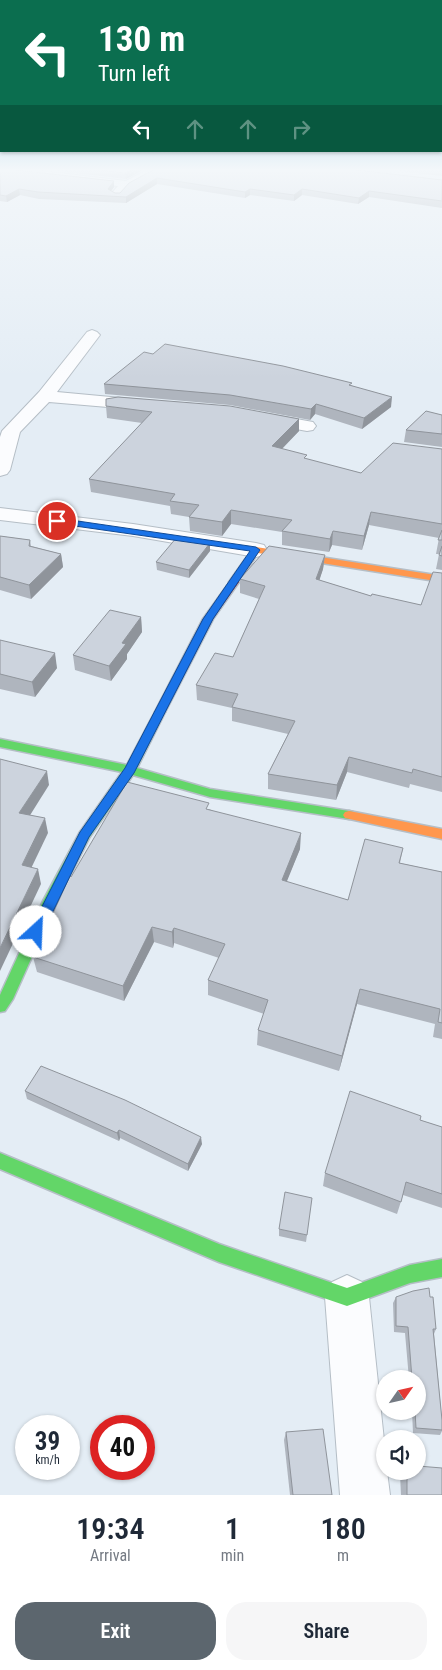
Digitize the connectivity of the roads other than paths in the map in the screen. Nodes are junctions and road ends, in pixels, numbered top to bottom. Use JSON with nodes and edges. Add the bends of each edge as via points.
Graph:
{"nodes":[{"id":1,"x":92,"y":335,"type":"dead end"},
{"id":2,"x":45,"y":396,"type":"junction"},
{"id":3,"x":163,"y":407,"type":"edge"},
{"id":4,"x":249,"y":416,"type":"edge"},
{"id":5,"x":307,"y":426,"type":"dead end"},
{"id":6,"x":0,"y":470,"type":"edge"},
{"id":7,"x":0,"y":514,"type":"edge"},
{"id":8,"x":256,"y":550,"type":"junction"},
{"id":9,"x":442,"y":579,"type":"edge"},
{"id":10,"x":0,"y":743,"type":"edge"},
{"id":11,"x":130,"y":770,"type":"junction"},
{"id":12,"x":442,"y":834,"type":"edge"},
{"id":13,"x":0,"y":1006,"type":"edge"},
{"id":14,"x":0,"y":1161,"type":"edge"},
{"id":15,"x":442,"y":1268,"type":"edge"},
{"id":16,"x":347,"y":1297,"type":"junction"},
{"id":17,"x":365,"y":1495,"type":"edge"}],
"edges":[{"from":1,"to":2,"type":"street"},
{"from":2,"to":3,"type":"street"},
{"from":2,"to":6,"type":"street","via":[[11,430]]},
{"from":4,"to":5,"type":"street"},
{"from":7,"to":8,"type":"street","via":[[133,530]]},
{"from":8,"to":9,"type":"street"},
{"from":8,"to":11,"type":"street","via":[[208,619]]},
{"from":10,"to":11,"type":"street"},
{"from":11,"to":12,"type":"street","via":[[210,793],[356,816]]},
{"from":11,"to":13,"type":"street","via":[[84,835]]},
{"from":14,"to":16,"type":"street","via":[[219,1253]]},
{"from":15,"to":16,"type":"street","via":[[410,1274]]},
{"from":16,"to":17,"type":"street"}]}
